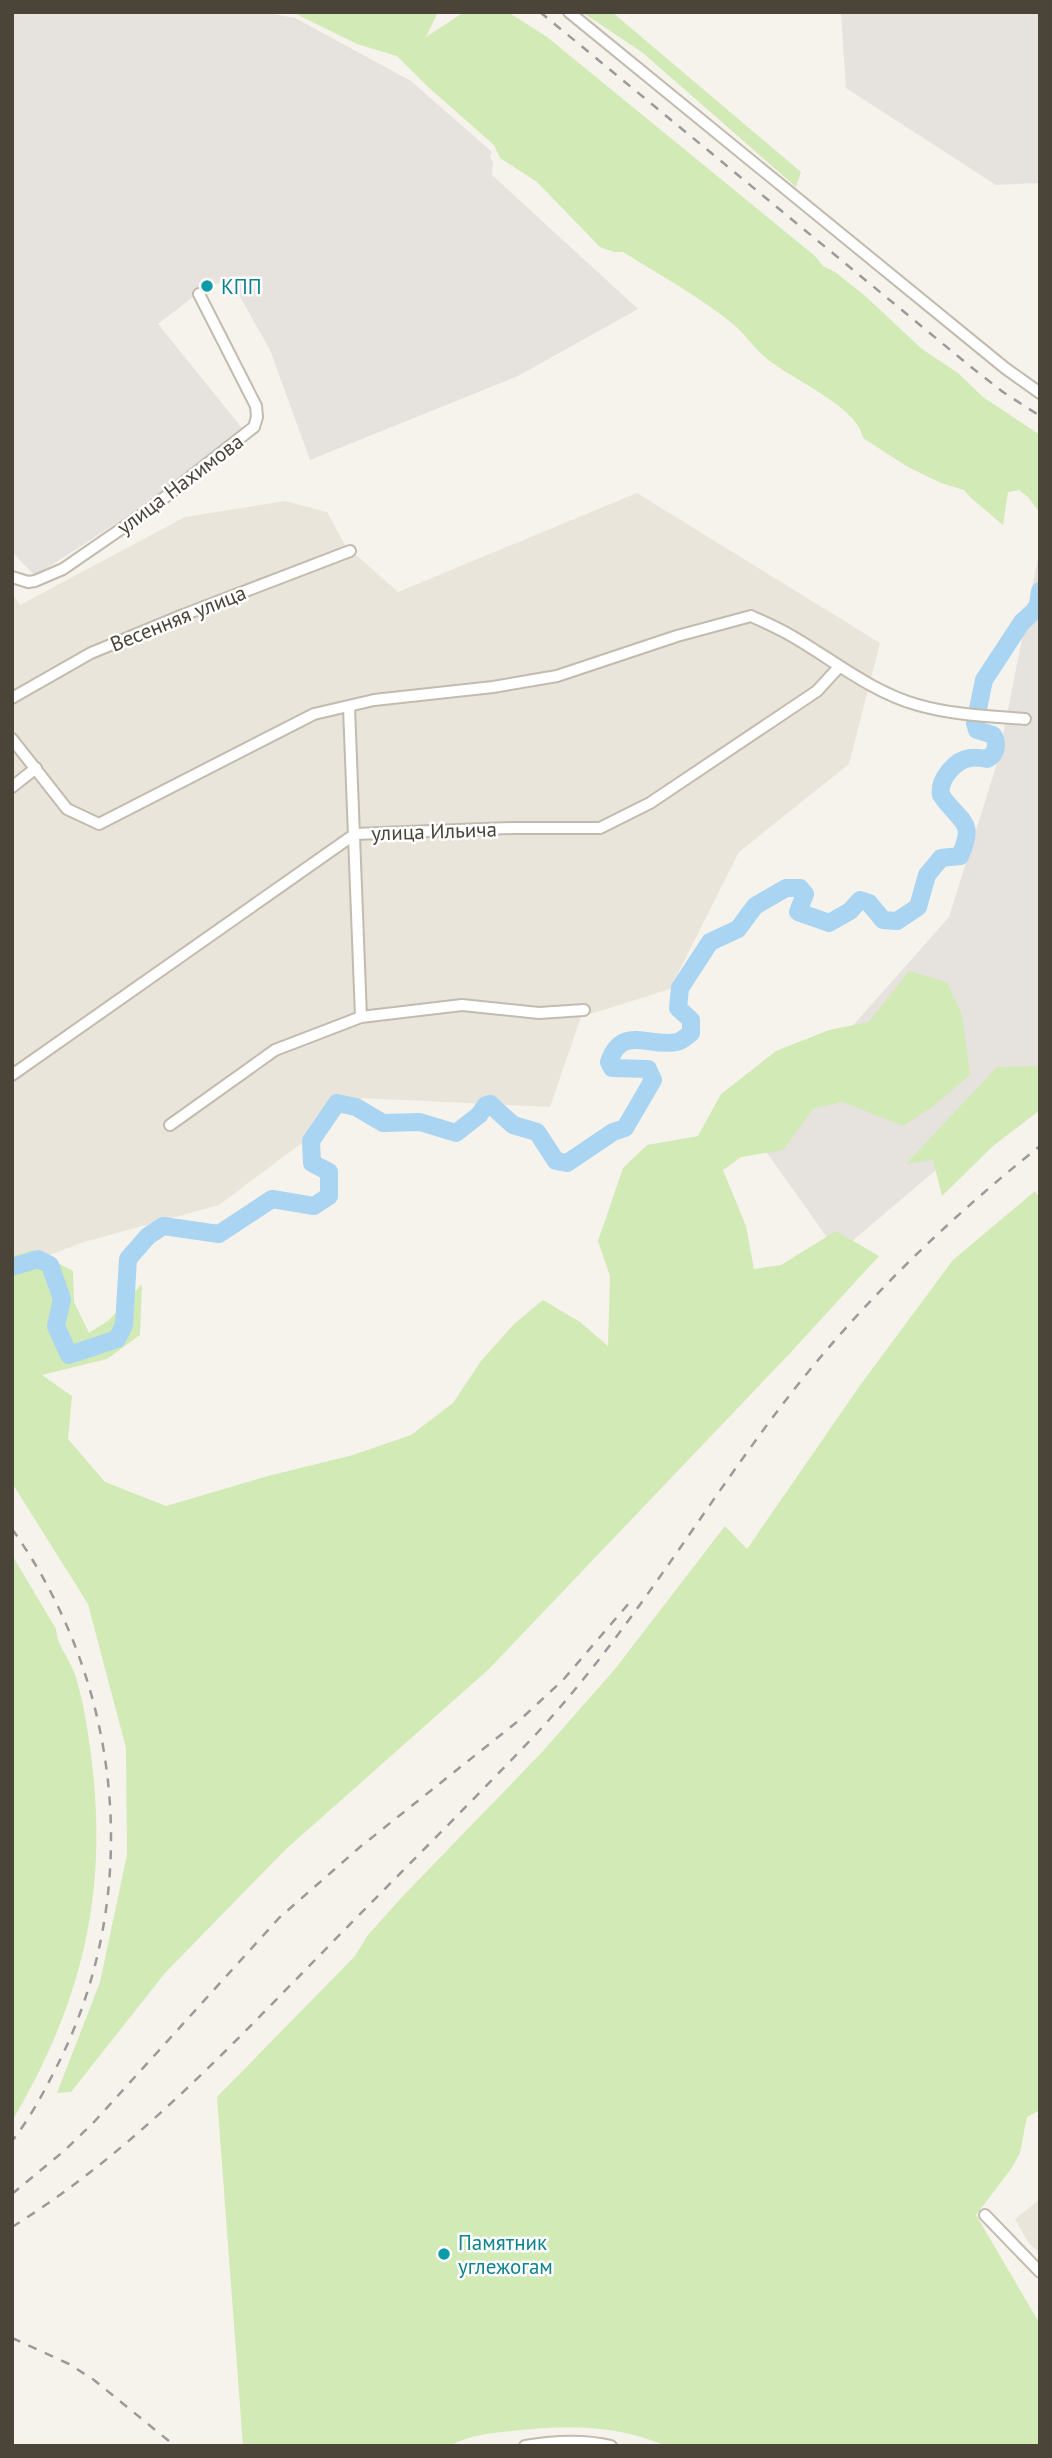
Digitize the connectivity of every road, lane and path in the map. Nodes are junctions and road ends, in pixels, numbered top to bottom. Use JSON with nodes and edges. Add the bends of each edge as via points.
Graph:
{"nodes":[{"id":1,"x":569,"y":12,"type":"edge"},
{"id":2,"x":199,"y":294,"type":"dead end"},
{"id":3,"x":1040,"y":393,"type":"edge"},
{"id":4,"x":350,"y":551,"type":"dead end"},
{"id":5,"x":12,"y":577,"type":"edge"},
{"id":6,"x":839,"y":667,"type":"junction"},
{"id":7,"x":12,"y":698,"type":"edge"},
{"id":8,"x":349,"y":707,"type":"junction"},
{"id":9,"x":1025,"y":719,"type":"dead end"},
{"id":10,"x":12,"y":739,"type":"edge"},
{"id":11,"x":36,"y":768,"type":"junction"},
{"id":12,"x":12,"y":787,"type":"edge"},
{"id":13,"x":355,"y":834,"type":"junction"},
{"id":14,"x":584,"y":1010,"type":"dead end"},
{"id":15,"x":361,"y":1017,"type":"junction"},
{"id":16,"x":12,"y":1075,"type":"edge"},
{"id":17,"x":170,"y":1125,"type":"dead end"},
{"id":18,"x":985,"y":2215,"type":"dead end"},
{"id":19,"x":1040,"y":2272,"type":"edge"},
{"id":20,"x":525,"y":2446,"type":"edge"},
{"id":21,"x":611,"y":2446,"type":"edge"}],
"edges":[{"from":1,"to":3,"type":"street"},
{"from":2,"to":5,"type":"street","name":"улица Нахимова","via":[[256,406],[254,426],[150,509],[63,569],[35,581]]},
{"from":4,"to":7,"type":"street","name":"Весенняя улица","via":[[91,653]]},
{"from":6,"to":8,"type":"street","via":[[751,616],[558,676]]},
{"from":6,"to":9,"type":"street","via":[[916,705],[964,715]]},
{"from":6,"to":13,"type":"street","name":"улица Ильича","via":[[817,691],[650,803],[600,828]]},
{"from":8,"to":11,"type":"street","via":[[314,714],[99,824],[67,809]]},
{"from":8,"to":13,"type":"street"},
{"from":10,"to":11,"type":"street"},
{"from":11,"to":12,"type":"street"},
{"from":13,"to":15,"type":"street"},
{"from":13,"to":16,"type":"street","name":"улица Ильича"},
{"from":14,"to":15,"type":"street","via":[[539,1013],[462,1005]]},
{"from":15,"to":17,"type":"street","via":[[275,1050]]},
{"from":18,"to":19,"type":"street"},
{"from":20,"to":21,"type":"street","via":[[581,2441]]}]}
